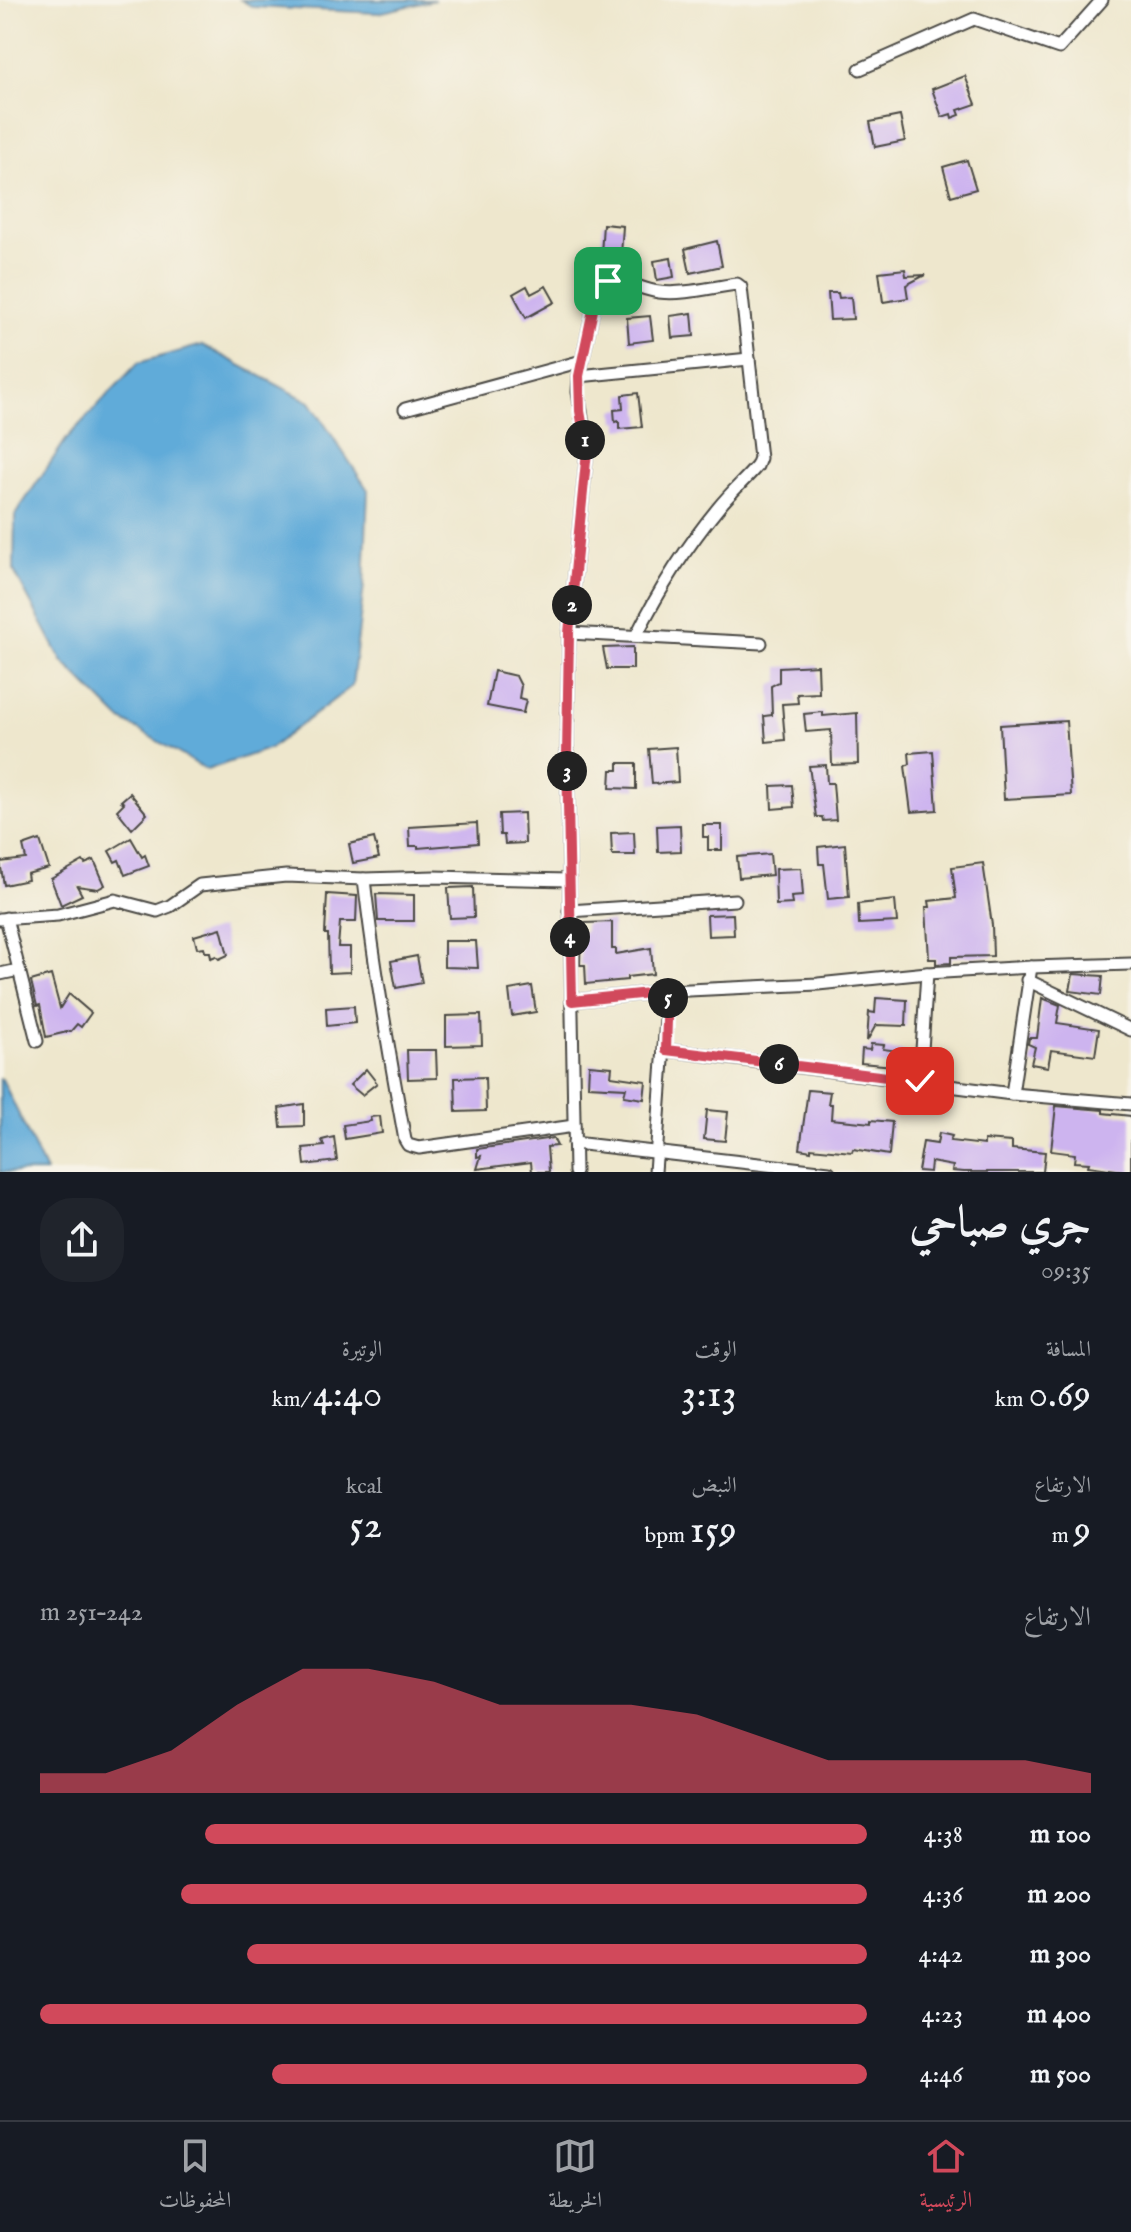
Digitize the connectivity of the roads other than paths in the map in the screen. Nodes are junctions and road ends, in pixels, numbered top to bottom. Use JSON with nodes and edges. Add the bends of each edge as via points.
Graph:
{"nodes":[{"id":1,"x":1102,"y":0,"type":"edge"},
{"id":2,"x":860,"y":69,"type":"dead end"},
{"id":3,"x":749,"y":359,"type":"junction"},
{"id":4,"x":582,"y":361,"type":"junction"},
{"id":5,"x":579,"y":376,"type":"junction"},
{"id":6,"x":405,"y":409,"type":"dead end"},
{"id":7,"x":569,"y":633,"type":"junction"},
{"id":8,"x":636,"y":636,"type":"junction"},
{"id":9,"x":761,"y":643,"type":"dead end"},
{"id":10,"x":364,"y":879,"type":"junction"},
{"id":11,"x":569,"y":880,"type":"junction"},
{"id":12,"x":735,"y":900,"type":"dead end"},
{"id":13,"x":569,"y":911,"type":"junction"},
{"id":14,"x":3,"y":919,"type":"edge"},
{"id":15,"x":1131,"y":964,"type":"edge"},
{"id":16,"x":1031,"y":967,"type":"junction"},
{"id":17,"x":19,"y":970,"type":"junction"},
{"id":18,"x":927,"y":973,"type":"junction"},
{"id":19,"x":0,"y":974,"type":"edge"},
{"id":20,"x":1027,"y":980,"type":"junction"},
{"id":21,"x":668,"y":991,"type":"junction"},
{"id":22,"x":572,"y":1001,"type":"junction"},
{"id":23,"x":1131,"y":1030,"type":"edge"},
{"id":24,"x":37,"y":1041,"type":"dead end"},
{"id":25,"x":666,"y":1050,"type":"junction"},
{"id":26,"x":920,"y":1081,"type":"junction"},
{"id":27,"x":1012,"y":1094,"type":"junction"},
{"id":28,"x":1131,"y":1104,"type":"edge"},
{"id":29,"x":574,"y":1126,"type":"junction"},
{"id":30,"x":574,"y":1143,"type":"junction"},
{"id":31,"x":657,"y":1153,"type":"junction"},
{"id":32,"x":739,"y":1167,"type":"edge"},
{"id":33,"x":575,"y":1172,"type":"edge"},
{"id":34,"x":655,"y":1172,"type":"edge"},
{"id":35,"x":829,"y":1172,"type":"edge"}],
"edges":[{"from":1,"to":2,"type":"street","via":[[1059,48],[974,19]]},
{"from":3,"to":4,"type":"street","via":[[740,285],[671,293],[618,280],[608,281],[596,296]]},
{"from":3,"to":5,"type":"street"},
{"from":3,"to":8,"type":"street","via":[[760,447],[757,466],[685,551]]},
{"from":4,"to":5,"type":"street"},
{"from":4,"to":6,"type":"street"},
{"from":5,"to":7,"type":"street","via":[[587,451]]},
{"from":7,"to":8,"type":"street"},
{"from":7,"to":11,"type":"street"},
{"from":8,"to":9,"type":"street"},
{"from":10,"to":11,"type":"street"},
{"from":10,"to":14,"type":"street","via":[[286,876],[220,882],[200,885],[157,911],[115,900],[58,915]]},
{"from":10,"to":29,"type":"street","via":[[408,1145],[419,1148]]},
{"from":11,"to":13,"type":"street"},
{"from":12,"to":13,"type":"street"},
{"from":13,"to":22,"type":"street"},
{"from":14,"to":17,"type":"street"},
{"from":15,"to":16,"type":"street"},
{"from":16,"to":18,"type":"street"},
{"from":16,"to":20,"type":"street"},
{"from":17,"to":19,"type":"street"},
{"from":17,"to":24,"type":"street"},
{"from":18,"to":21,"type":"street"},
{"from":18,"to":26,"type":"street"},
{"from":20,"to":23,"type":"street"},
{"from":20,"to":27,"type":"street"},
{"from":21,"to":22,"type":"street"},
{"from":21,"to":25,"type":"street"},
{"from":22,"to":29,"type":"street"},
{"from":25,"to":26,"type":"street"},
{"from":25,"to":31,"type":"street"},
{"from":26,"to":27,"type":"street"},
{"from":27,"to":28,"type":"street"},
{"from":29,"to":30,"type":"street"},
{"from":30,"to":31,"type":"street"},
{"from":30,"to":33,"type":"street"},
{"from":31,"to":32,"type":"street"},
{"from":31,"to":34,"type":"street"},
{"from":32,"to":35,"type":"street"}]}
